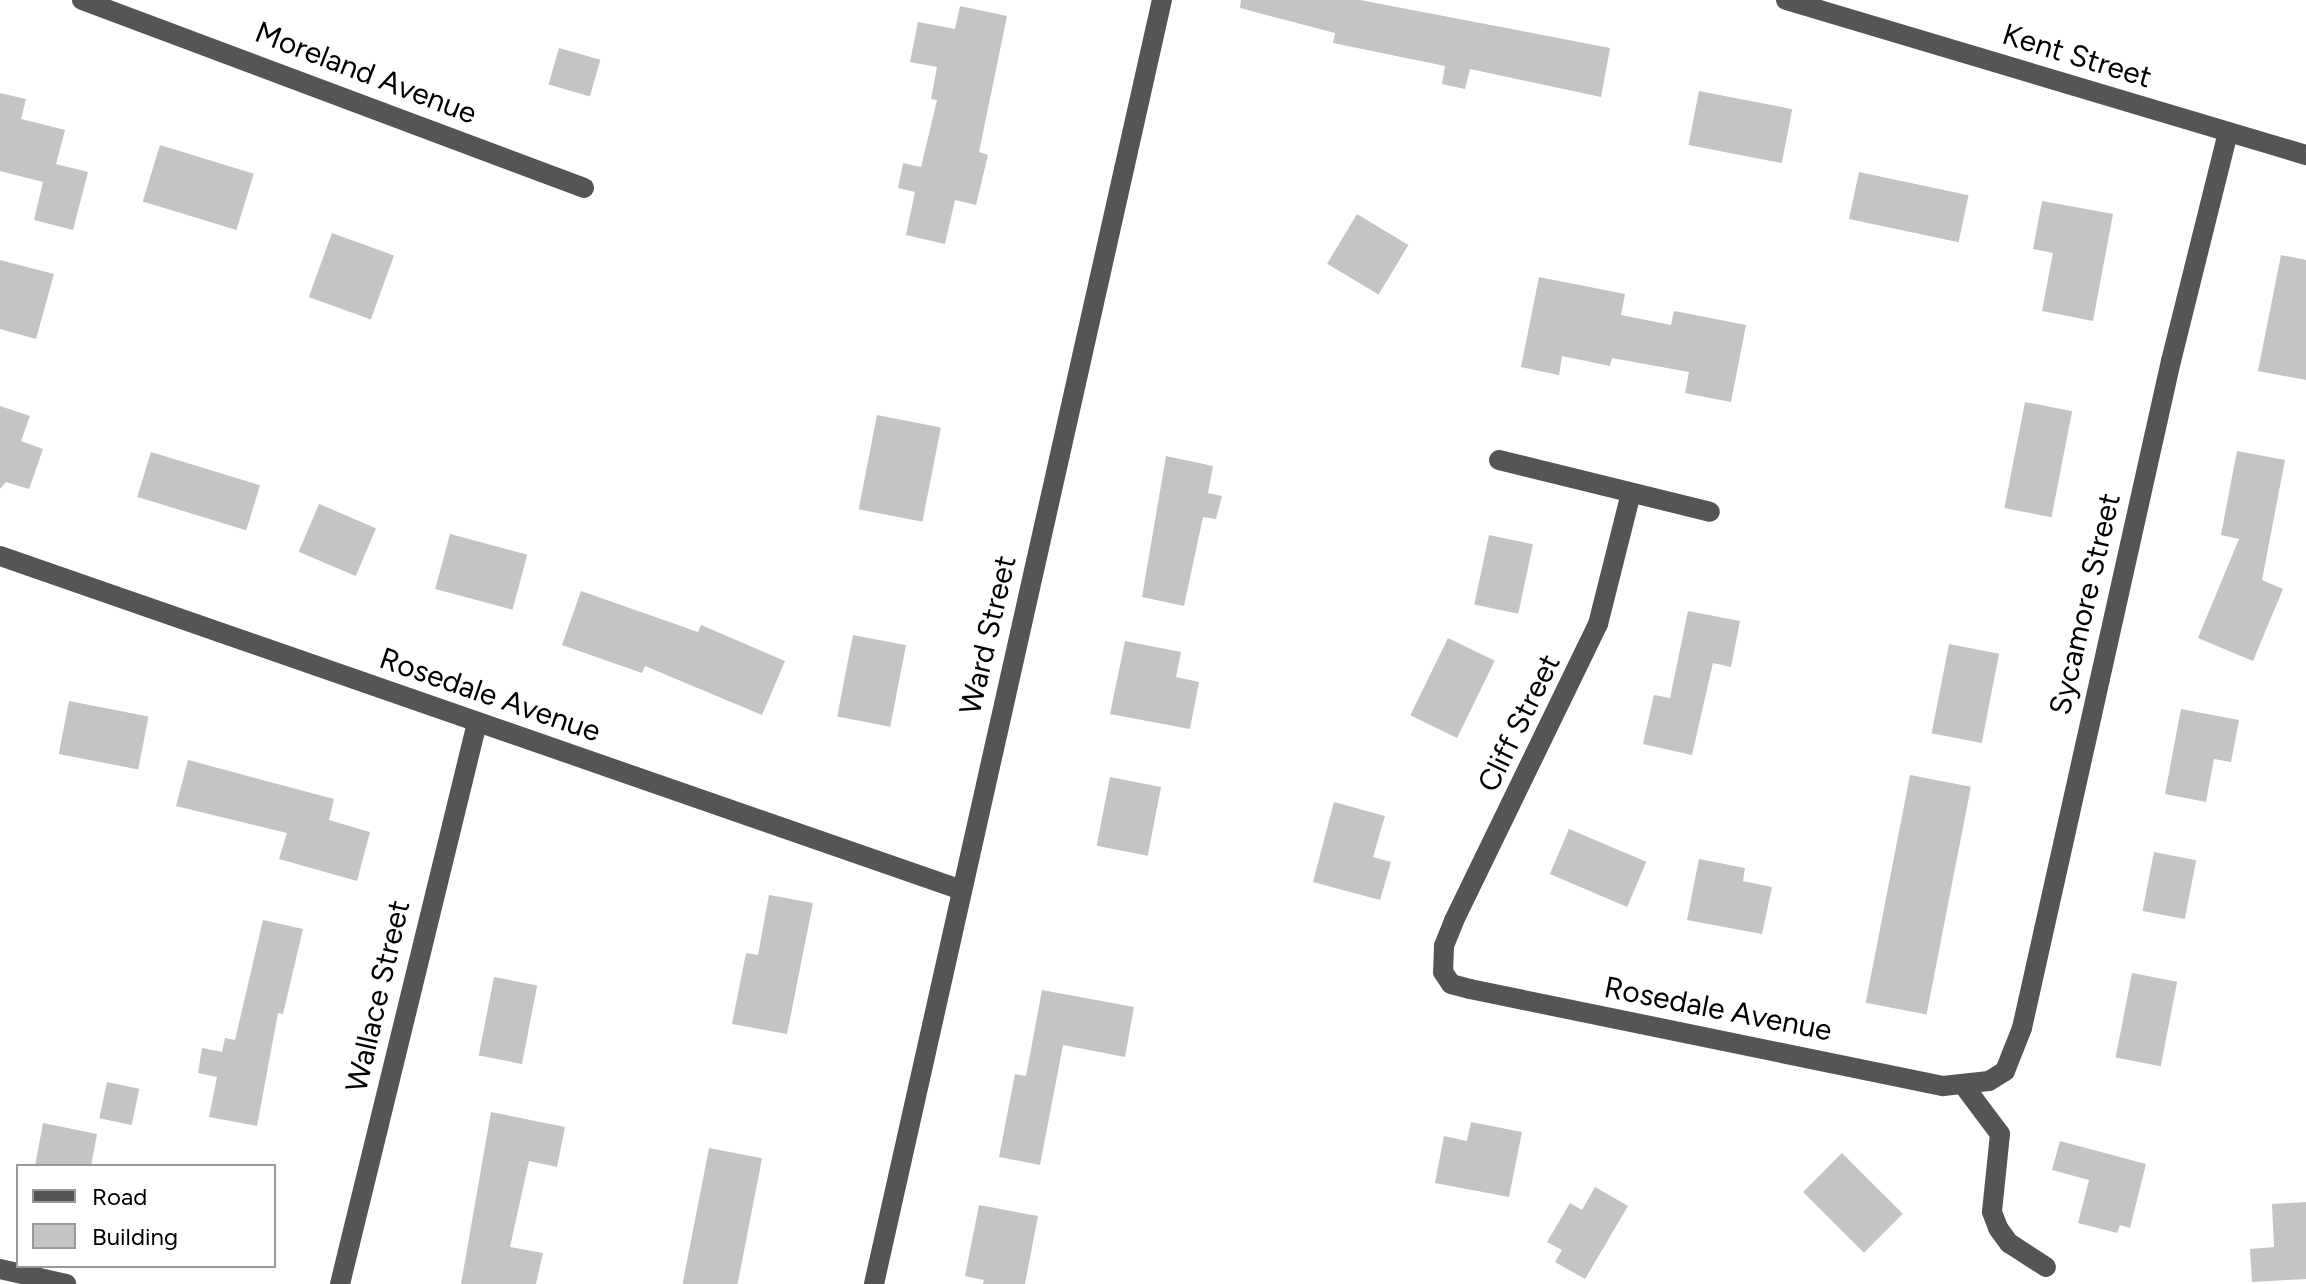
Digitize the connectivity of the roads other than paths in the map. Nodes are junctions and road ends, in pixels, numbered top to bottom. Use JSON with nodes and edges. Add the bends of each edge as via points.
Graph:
{"nodes":[{"id":1,"x":82,"y":0,"type":"edge"},
{"id":2,"x":1162,"y":0,"type":"edge"},
{"id":3,"x":1786,"y":0,"type":"edge"},
{"id":4,"x":2228,"y":132,"type":"junction"},
{"id":5,"x":2306,"y":155,"type":"edge"},
{"id":6,"x":584,"y":188,"type":"dead end"},
{"id":7,"x":1499,"y":460,"type":"dead end"},
{"id":8,"x":1631,"y":493,"type":"junction"},
{"id":9,"x":1710,"y":512,"type":"dead end"},
{"id":10,"x":0,"y":556,"type":"edge"},
{"id":11,"x":477,"y":723,"type":"junction"},
{"id":12,"x":962,"y":890,"type":"junction"},
{"id":13,"x":1443,"y":972,"type":"joint"},
{"id":14,"x":1989,"y":1081,"type":"joint"},
{"id":15,"x":1964,"y":1086,"type":"junction"},
{"id":16,"x":2046,"y":1267,"type":"dead end"},
{"id":17,"x":0,"y":1269,"type":"edge"},
{"id":18,"x":66,"y":1284,"type":"edge"},
{"id":19,"x":340,"y":1284,"type":"edge"},
{"id":20,"x":874,"y":1284,"type":"edge"}],
"edges":[{"from":1,"to":6,"type":"street","name":"Moreland Avenue"},
{"from":2,"to":12,"type":"street","name":"Ward Street"},
{"from":3,"to":4,"type":"street","name":"Kent Street"},
{"from":4,"to":5,"type":"street","name":"Kent Street"},
{"from":4,"to":14,"type":"street","name":"Sycamore Street","via":[[2171,361],[2022,1028],[2005,1071]]},
{"from":7,"to":8,"type":"street"},
{"from":8,"to":9,"type":"street"},
{"from":8,"to":13,"type":"street","name":"Cliff Street","via":[[1598,624],[1454,921],[1444,946]]},
{"from":10,"to":11,"type":"street","name":"Rosedale Avenue"},
{"from":11,"to":12,"type":"street","name":"Rosedale Avenue"},
{"from":11,"to":19,"type":"street","name":"Wallace Street"},
{"from":12,"to":20,"type":"street","name":"Ward Street"},
{"from":13,"to":15,"type":"street","name":"Rosedale Avenue","via":[[1451,984],[1470,989]]},
{"from":14,"to":15,"type":"street","name":"Rosedale Avenue"},
{"from":15,"to":16,"type":"street","via":[[2000,1134],[1992,1212],[1998,1228],[2009,1243]]},
{"from":17,"to":18,"type":"street"}]}
